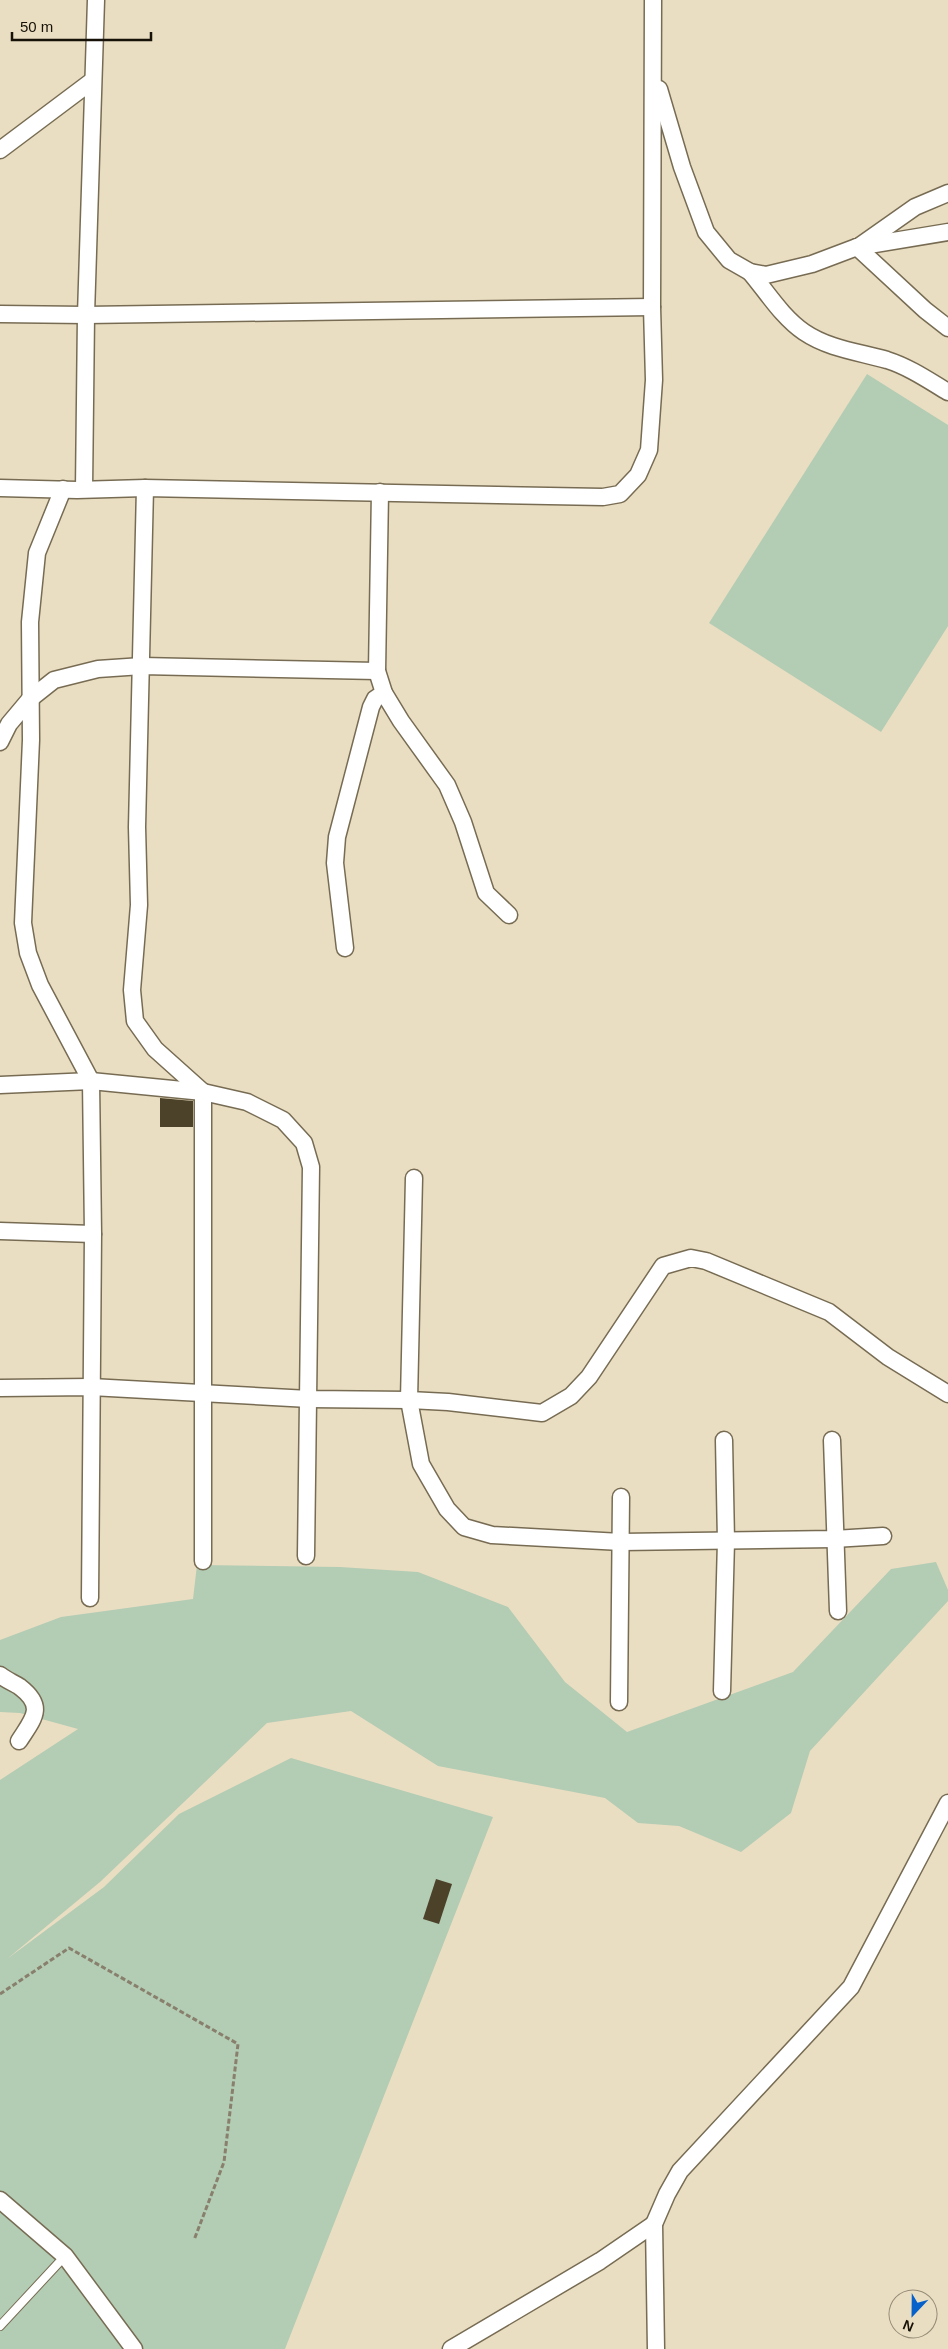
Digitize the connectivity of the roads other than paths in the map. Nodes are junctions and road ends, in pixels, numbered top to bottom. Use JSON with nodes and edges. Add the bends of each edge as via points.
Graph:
{"nodes":[{"id":1,"x":96,"y":0,"type":"edge"},
{"id":2,"x":653,"y":0,"type":"edge"},
{"id":3,"x":654,"y":73,"type":"junction"},
{"id":4,"x":92,"y":81,"type":"junction"},
{"id":5,"x":0,"y":150,"type":"edge"},
{"id":6,"x":948,"y":194,"type":"edge"},
{"id":7,"x":948,"y":232,"type":"edge"},
{"id":8,"x":858,"y":247,"type":"junction"},
{"id":9,"x":750,"y":272,"type":"junction"},
{"id":10,"x":652,"y":307,"type":"junction"},
{"id":11,"x":0,"y":314,"type":"edge"},
{"id":12,"x":86,"y":315,"type":"junction"},
{"id":13,"x":948,"y":328,"type":"edge"},
{"id":14,"x":948,"y":392,"type":"edge"},
{"id":15,"x":0,"y":488,"type":"edge"},
{"id":16,"x":145,"y":488,"type":"junction"},
{"id":17,"x":63,"y":489,"type":"junction"},
{"id":18,"x":84,"y":490,"type":"junction"},
{"id":19,"x":380,"y":492,"type":"junction"},
{"id":20,"x":142,"y":666,"type":"junction"},
{"id":21,"x":377,"y":671,"type":"junction"},
{"id":22,"x":384,"y":693,"type":"junction"},
{"id":23,"x":30,"y":699,"type":"junction"},
{"id":24,"x":0,"y":742,"type":"edge"},
{"id":25,"x":509,"y":915,"type":"dead end"},
{"id":26,"x":345,"y":948,"type":"dead end"},
{"id":27,"x":91,"y":1081,"type":"junction"},
{"id":28,"x":0,"y":1085,"type":"edge"},
{"id":29,"x":203,"y":1092,"type":"junction"},
{"id":30,"x":414,"y":1178,"type":"dead end"},
{"id":31,"x":0,"y":1231,"type":"edge"},
{"id":32,"x":93,"y":1234,"type":"junction"},
{"id":33,"x":91,"y":1387,"type":"junction"},
{"id":34,"x":0,"y":1388,"type":"edge"},
{"id":35,"x":202,"y":1392,"type":"junction"},
{"id":36,"x":948,"y":1394,"type":"edge"},
{"id":37,"x":309,"y":1399,"type":"junction"},
{"id":38,"x":409,"y":1400,"type":"junction"},
{"id":39,"x":724,"y":1440,"type":"dead end"},
{"id":40,"x":832,"y":1440,"type":"dead end"},
{"id":41,"x":621,"y":1497,"type":"dead end"},
{"id":42,"x":883,"y":1536,"type":"dead end"},
{"id":43,"x":834,"y":1539,"type":"junction"},
{"id":44,"x":726,"y":1541,"type":"junction"},
{"id":45,"x":620,"y":1542,"type":"junction"},
{"id":46,"x":306,"y":1556,"type":"dead end"},
{"id":47,"x":203,"y":1561,"type":"dead end"},
{"id":48,"x":90,"y":1598,"type":"dead end"},
{"id":49,"x":838,"y":1611,"type":"dead end"},
{"id":50,"x":0,"y":1675,"type":"edge"},
{"id":51,"x":722,"y":1691,"type":"dead end"},
{"id":52,"x":619,"y":1702,"type":"dead end"},
{"id":53,"x":19,"y":1741,"type":"dead end"},
{"id":54,"x":948,"y":1803,"type":"edge"},
{"id":55,"x":0,"y":2200,"type":"edge"},
{"id":56,"x":654,"y":2224,"type":"junction"},
{"id":57,"x":65,"y":2256,"type":"junction"},
{"id":58,"x":0,"y":2326,"type":"edge"},
{"id":59,"x":134,"y":2349,"type":"edge"},
{"id":60,"x":451,"y":2349,"type":"edge"},
{"id":61,"x":656,"y":2349,"type":"edge"}],
"edges":[{"from":1,"to":4,"type":"street"},
{"from":2,"to":3,"type":"street"},
{"from":3,"to":9,"type":"street","via":[[682,167],[706,232],[729,260]]},
{"from":3,"to":10,"type":"street"},
{"from":4,"to":5,"type":"street"},
{"from":4,"to":12,"type":"street"},
{"from":6,"to":8,"type":"street","via":[[915,207]]},
{"from":7,"to":8,"type":"street"},
{"from":8,"to":9,"type":"street","via":[[775,273]]},
{"from":8,"to":13,"type":"street"},
{"from":9,"to":14,"type":"street","via":[[788,318],[804,332],[825,343],[888,361]]},
{"from":10,"to":12,"type":"street"},
{"from":10,"to":19,"type":"street","via":[[654,380],[649,450],[638,475],[620,494],[603,497]]},
{"from":11,"to":12,"type":"street"},
{"from":12,"to":18,"type":"street"},
{"from":15,"to":17,"type":"street"},
{"from":16,"to":18,"type":"street"},
{"from":16,"to":19,"type":"street"},
{"from":16,"to":20,"type":"street"},
{"from":17,"to":18,"type":"street"},
{"from":17,"to":23,"type":"street","via":[[37,553],[30,622]]},
{"from":19,"to":21,"type":"street"},
{"from":20,"to":21,"type":"street"},
{"from":20,"to":23,"type":"street","via":[[98,669],[54,680]]},
{"from":20,"to":29,"type":"street","via":[[137,827],[139,905],[132,990],[135,1021],[155,1049]]},
{"from":21,"to":22,"type":"street"},
{"from":22,"to":25,"type":"street","via":[[447,785],[486,893]]},
{"from":22,"to":26,"type":"street","via":[[374,699],[371,707],[337,837],[335,863]]},
{"from":23,"to":24,"type":"street"},
{"from":23,"to":27,"type":"street","via":[[23,923],[28,953],[40,984]]},
{"from":27,"to":28,"type":"street"},
{"from":27,"to":29,"type":"street"},
{"from":27,"to":32,"type":"street"},
{"from":29,"to":35,"type":"street"},
{"from":29,"to":37,"type":"street","via":[[246,1102],[283,1120],[304,1143],[311,1167]]},
{"from":30,"to":38,"type":"street"},
{"from":31,"to":32,"type":"street"},
{"from":32,"to":33,"type":"street"},
{"from":33,"to":34,"type":"street"},
{"from":33,"to":35,"type":"street"},
{"from":33,"to":48,"type":"street"},
{"from":35,"to":37,"type":"street"},
{"from":35,"to":47,"type":"street"},
{"from":36,"to":38,"type":"street","via":[[888,1357],[829,1312],[706,1261],[691,1258],[663,1266],[588,1377],[572,1396],[550,1410],[534,1413]]},
{"from":37,"to":38,"type":"street"},
{"from":37,"to":46,"type":"street"},
{"from":38,"to":45,"type":"street","via":[[421,1464],[447,1509],[464,1527],[492,1535]]},
{"from":39,"to":44,"type":"street"},
{"from":40,"to":43,"type":"street"},
{"from":41,"to":45,"type":"street"},
{"from":42,"to":43,"type":"street"},
{"from":43,"to":44,"type":"street"},
{"from":43,"to":49,"type":"street"},
{"from":44,"to":45,"type":"street"},
{"from":44,"to":51,"type":"street"},
{"from":45,"to":52,"type":"street"},
{"from":50,"to":53,"type":"street","via":[[19,1686],[36,1705],[29,1726]]},
{"from":54,"to":56,"type":"street","via":[[851,1987],[680,2171]]},
{"from":55,"to":57,"type":"street"},
{"from":56,"to":60,"type":"street","via":[[600,2261]]},
{"from":56,"to":61,"type":"street"},
{"from":57,"to":58,"type":"lane"},
{"from":57,"to":59,"type":"street"}]}
